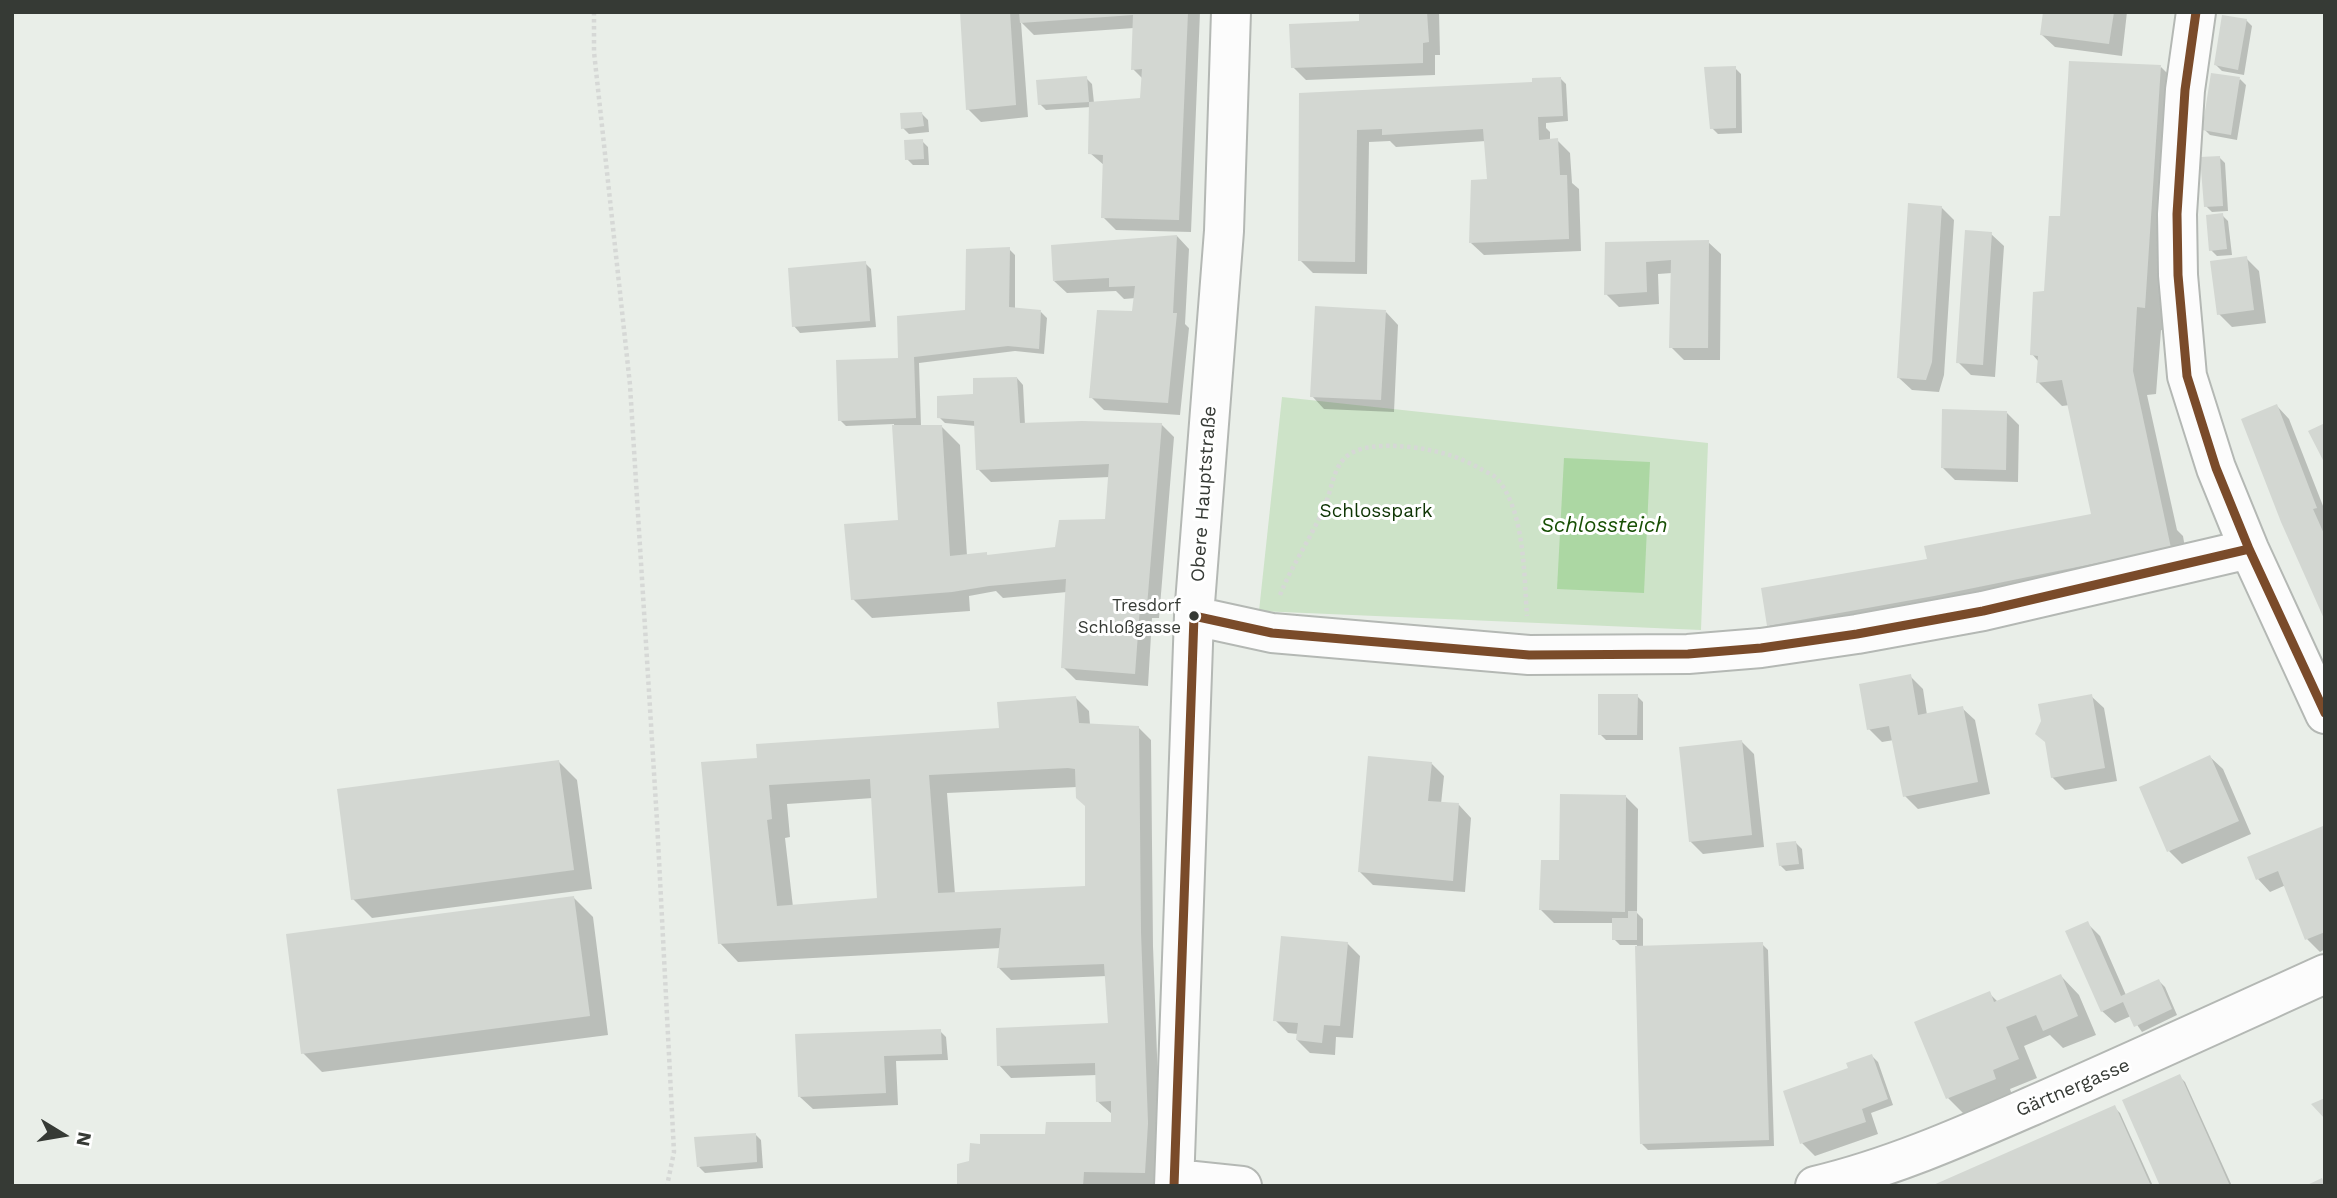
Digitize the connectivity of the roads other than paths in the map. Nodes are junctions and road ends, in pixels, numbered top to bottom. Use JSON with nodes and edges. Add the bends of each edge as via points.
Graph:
{"nodes":[{"id":1,"x":1231,"y":12,"type":"edge"},
{"id":2,"x":2196,"y":12,"type":"edge"},
{"id":3,"x":2249,"y":549,"type":"junction"},
{"id":4,"x":1195,"y":616,"type":"junction"},
{"id":5,"x":2325,"y":714,"type":"edge"},
{"id":6,"x":2325,"y":974,"type":"edge"},
{"id":7,"x":1174,"y":1183,"type":"edge"},
{"id":8,"x":1242,"y":1186,"type":"edge"},
{"id":9,"x":1815,"y":1186,"type":"edge"}],
"edges":[{"from":1,"to":4,"type":"street","name":"Obere Hauptstraße","via":[[1224,231]]},
{"from":2,"to":3,"type":"street","via":[[2176,215],[2183,345],[2199,420]]},
{"from":3,"to":4,"type":"street","via":[[1983,611],[1761,648],[1688,654],[1530,656],[1272,633]]},
{"from":3,"to":5,"type":"street"},
{"from":4,"to":7,"type":"street","name":"Obere Hauptstraße"},
{"from":6,"to":9,"type":"street","name":"Gärtnergasse","via":[[1959,1137]]},
{"from":7,"to":8,"type":"street"}]}
